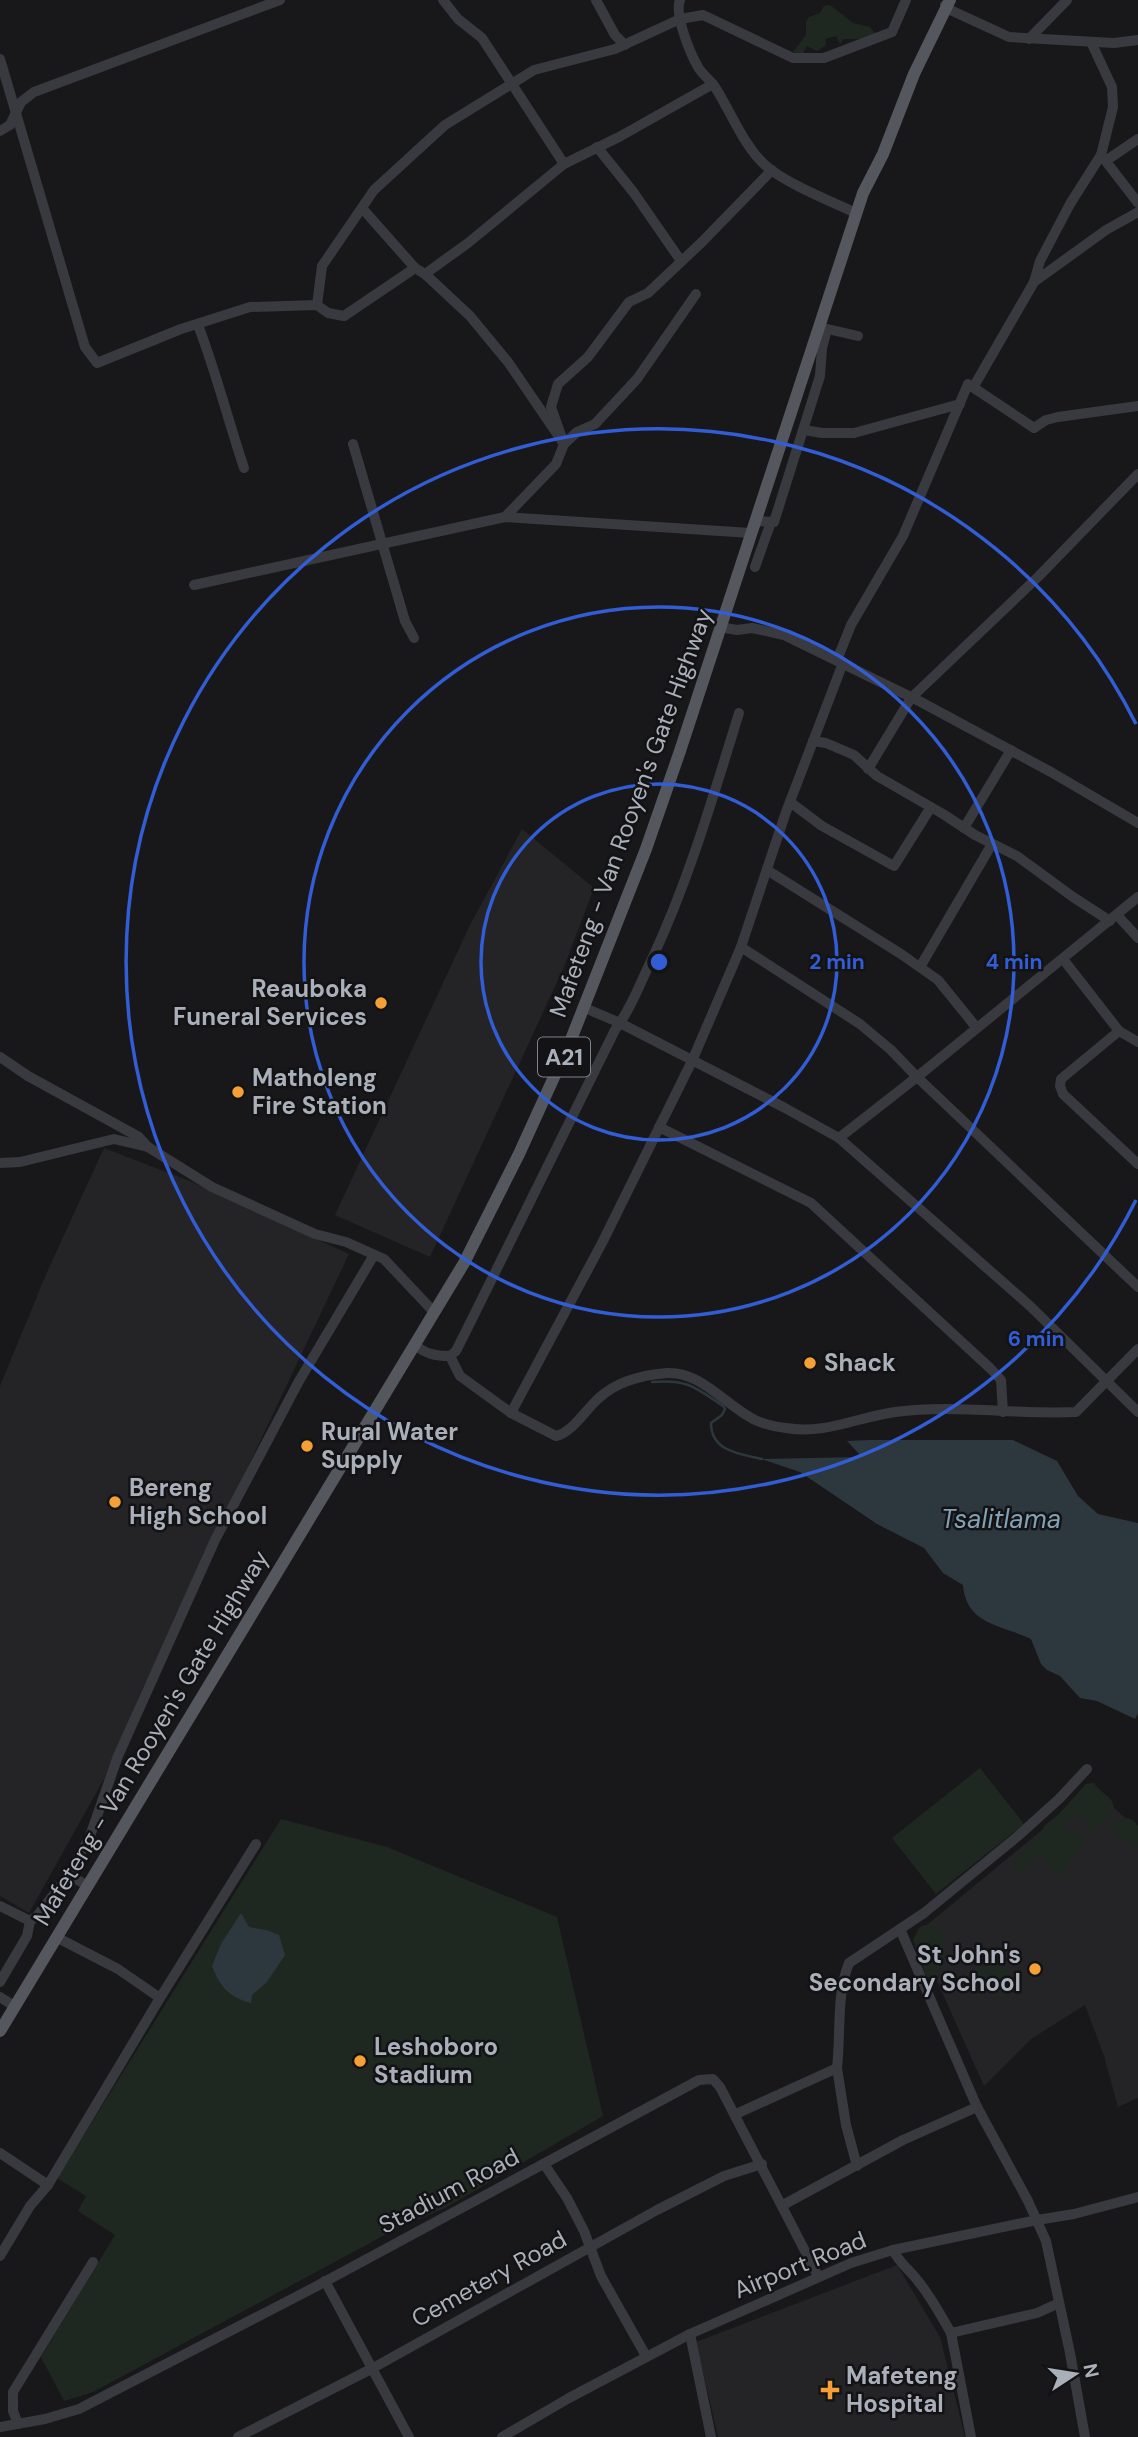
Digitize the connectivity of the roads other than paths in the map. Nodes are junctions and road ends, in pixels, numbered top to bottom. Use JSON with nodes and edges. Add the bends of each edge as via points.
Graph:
{"nodes":[{"id":1,"x":279,"y":0,"type":"edge"},
{"id":2,"x":443,"y":0,"type":"edge"},
{"id":3,"x":596,"y":0,"type":"edge"},
{"id":4,"x":680,"y":0,"type":"edge"},
{"id":5,"x":906,"y":0,"type":"edge"},
{"id":6,"x":1067,"y":0,"type":"edge"},
{"id":7,"x":946,"y":3,"type":"edge"},
{"id":8,"x":680,"y":19,"type":"junction"},
{"id":9,"x":1029,"y":39,"type":"junction"},
{"id":10,"x":1138,"y":40,"type":"edge"},
{"id":11,"x":1091,"y":42,"type":"junction"},
{"id":12,"x":625,"y":45,"type":"junction"},
{"id":13,"x":0,"y":59,"type":"edge"},
{"id":14,"x":513,"y":82,"type":"junction"},
{"id":15,"x":713,"y":84,"type":"junction"},
{"id":16,"x":16,"y":114,"type":"junction"},
{"id":17,"x":0,"y":131,"type":"edge"},
{"id":18,"x":1138,"y":139,"type":"edge"},
{"id":19,"x":597,"y":147,"type":"junction"},
{"id":20,"x":1104,"y":158,"type":"junction"},
{"id":21,"x":564,"y":164,"type":"junction"},
{"id":22,"x":772,"y":170,"type":"junction"},
{"id":23,"x":1138,"y":203,"type":"edge"},
{"id":24,"x":362,"y":208,"type":"junction"},
{"id":25,"x":1138,"y":212,"type":"edge"},
{"id":26,"x":856,"y":213,"type":"junction"},
{"id":27,"x":681,"y":261,"type":"junction"},
{"id":28,"x":420,"y":271,"type":"junction"},
{"id":29,"x":1034,"y":282,"type":"junction"},
{"id":30,"x":696,"y":294,"type":"dead end"},
{"id":31,"x":317,"y":305,"type":"junction"},
{"id":32,"x":198,"y":325,"type":"junction"},
{"id":33,"x":823,"y":328,"type":"junction"},
{"id":34,"x":858,"y":336,"type":"dead end"},
{"id":35,"x":974,"y":386,"type":"junction"},
{"id":36,"x":960,"y":404,"type":"junction"},
{"id":37,"x":1138,"y":406,"type":"edge"},
{"id":38,"x":804,"y":430,"type":"junction"},
{"id":39,"x":353,"y":444,"type":"dead end"},
{"id":40,"x":564,"y":444,"type":"junction"},
{"id":41,"x":244,"y":468,"type":"dead end"},
{"id":42,"x":1138,"y":474,"type":"edge"},
{"id":43,"x":505,"y":516,"type":"junction"},
{"id":44,"x":771,"y":522,"type":"junction"},
{"id":45,"x":753,"y":527,"type":"junction"},
{"id":46,"x":383,"y":545,"type":"junction"},
{"id":47,"x":755,"y":567,"type":"dead end"},
{"id":48,"x":194,"y":585,"type":"dead end"},
{"id":49,"x":720,"y":627,"type":"junction"},
{"id":50,"x":414,"y":638,"type":"dead end"},
{"id":51,"x":840,"y":662,"type":"junction"},
{"id":52,"x":911,"y":698,"type":"junction"},
{"id":53,"x":739,"y":713,"type":"dead end"},
{"id":54,"x":813,"y":741,"type":"junction"},
{"id":55,"x":1011,"y":750,"type":"junction"},
{"id":56,"x":868,"y":769,"type":"junction"},
{"id":57,"x":790,"y":802,"type":"junction"},
{"id":58,"x":931,"y":807,"type":"junction"},
{"id":59,"x":1136,"y":819,"type":"edge"},
{"id":60,"x":964,"y":828,"type":"junction"},
{"id":61,"x":992,"y":844,"type":"junction"},
{"id":62,"x":767,"y":870,"type":"junction"},
{"id":63,"x":1138,"y":897,"type":"edge"},
{"id":64,"x":1114,"y":918,"type":"junction"},
{"id":65,"x":1138,"y":938,"type":"edge"},
{"id":66,"x":741,"y":947,"type":"junction"},
{"id":67,"x":1063,"y":958,"type":"junction"},
{"id":68,"x":920,"y":967,"type":"junction"},
{"id":69,"x":584,"y":1008,"type":"junction"},
{"id":70,"x":620,"y":1023,"type":"junction"},
{"id":71,"x":976,"y":1027,"type":"junction"},
{"id":72,"x":1119,"y":1031,"type":"junction"},
{"id":73,"x":1138,"y":1042,"type":"edge"},
{"id":74,"x":0,"y":1057,"type":"edge"},
{"id":75,"x":692,"y":1061,"type":"junction"},
{"id":76,"x":917,"y":1077,"type":"junction"},
{"id":77,"x":659,"y":1127,"type":"junction"},
{"id":78,"x":839,"y":1138,"type":"junction"},
{"id":79,"x":148,"y":1147,"type":"junction"},
{"id":80,"x":0,"y":1163,"type":"edge"},
{"id":81,"x":1138,"y":1164,"type":"edge"},
{"id":82,"x":373,"y":1255,"type":"junction"},
{"id":83,"x":1138,"y":1287,"type":"edge"},
{"id":84,"x":433,"y":1311,"type":"junction"},
{"id":85,"x":415,"y":1345,"type":"junction"},
{"id":86,"x":1138,"y":1349,"type":"edge"},
{"id":87,"x":450,"y":1356,"type":"junction"},
{"id":88,"x":1108,"y":1381,"type":"junction"},
{"id":89,"x":1003,"y":1412,"type":"junction"},
{"id":90,"x":1138,"y":1412,"type":"edge"},
{"id":91,"x":511,"y":1413,"type":"junction"},
{"id":92,"x":1087,"y":1769,"type":"dead end"},
{"id":93,"x":256,"y":1844,"type":"dead end"},
{"id":94,"x":69,"y":1875,"type":"junction"},
{"id":95,"x":88,"y":1886,"type":"junction"},
{"id":96,"x":0,"y":1906,"type":"edge"},
{"id":97,"x":30,"y":1921,"type":"junction"},
{"id":98,"x":900,"y":1929,"type":"junction"},
{"id":99,"x":56,"y":1937,"type":"junction"},
{"id":100,"x":0,"y":1982,"type":"edge"},
{"id":101,"x":0,"y":1997,"type":"edge"},
{"id":102,"x":159,"y":1997,"type":"junction"},
{"id":103,"x":14,"y":2006,"type":"junction"},
{"id":104,"x":0,"y":2031,"type":"edge"},
{"id":105,"x":837,"y":2068,"type":"junction"},
{"id":106,"x":977,"y":2107,"type":"junction"},
{"id":107,"x":736,"y":2114,"type":"junction"},
{"id":108,"x":0,"y":2153,"type":"edge"},
{"id":109,"x":544,"y":2164,"type":"junction"},
{"id":110,"x":762,"y":2164,"type":"junction"},
{"id":111,"x":857,"y":2166,"type":"junction"},
{"id":112,"x":48,"y":2185,"type":"junction"},
{"id":113,"x":1138,"y":2197,"type":"edge"},
{"id":114,"x":783,"y":2205,"type":"junction"},
{"id":115,"x":1037,"y":2220,"type":"junction"},
{"id":116,"x":592,"y":2247,"type":"junction"},
{"id":117,"x":893,"y":2250,"type":"junction"},
{"id":118,"x":0,"y":2256,"type":"edge"},
{"id":119,"x":93,"y":2262,"type":"dead end"},
{"id":120,"x":818,"y":2276,"type":"junction"},
{"id":121,"x":325,"y":2281,"type":"junction"},
{"id":122,"x":1059,"y":2304,"type":"junction"},
{"id":123,"x":951,"y":2333,"type":"junction"},
{"id":124,"x":690,"y":2334,"type":"junction"},
{"id":125,"x":646,"y":2357,"type":"junction"},
{"id":126,"x":373,"y":2368,"type":"junction"},
{"id":127,"x":18,"y":2424,"type":"junction"},
{"id":128,"x":0,"y":2427,"type":"edge"},
{"id":129,"x":517,"y":2434,"type":"edge"},
{"id":130,"x":238,"y":2437,"type":"edge"},
{"id":131,"x":409,"y":2437,"type":"edge"},
{"id":132,"x":502,"y":2437,"type":"edge"},
{"id":133,"x":711,"y":2437,"type":"edge"},
{"id":134,"x":971,"y":2437,"type":"edge"},
{"id":135,"x":1085,"y":2437,"type":"edge"}],
"edges":[{"from":1,"to":16,"type":"street","via":[[34,92],[21,102]]},
{"from":2,"to":14,"type":"street","via":[[482,38]]},
{"from":3,"to":12,"type":"street"},
{"from":4,"to":8,"type":"street"},
{"from":5,"to":8,"type":"street","via":[[892,32],[824,58],[793,58],[703,15]]},
{"from":6,"to":9,"type":"street"},
{"from":7,"to":9,"type":"street","via":[[1009,37]]},
{"from":7,"to":26,"type":"main road","name":"Mafeteng - Van Rooyen's Gate Highway","number":"A21"},
{"from":8,"to":12,"type":"street"},
{"from":8,"to":15,"type":"street","via":[[698,68]]},
{"from":9,"to":11,"type":"street"},
{"from":10,"to":11,"type":"street"},
{"from":11,"to":20,"type":"street","via":[[1112,87]]},
{"from":12,"to":14,"type":"street","via":[[534,71]]},
{"from":13,"to":16,"type":"street"},
{"from":14,"to":21,"type":"street"},
{"from":14,"to":24,"type":"street","via":[[445,125],[374,190]]},
{"from":15,"to":19,"type":"street"},
{"from":15,"to":22,"type":"street","via":[[753,149]]},
{"from":16,"to":17,"type":"street"},
{"from":16,"to":32,"type":"street","via":[[85,347],[97,363]]},
{"from":18,"to":20,"type":"street"},
{"from":19,"to":21,"type":"street"},
{"from":19,"to":27,"type":"street"},
{"from":20,"to":23,"type":"street"},
{"from":20,"to":29,"type":"street","via":[[1070,204]]},
{"from":21,"to":28,"type":"street","via":[[468,243]]},
{"from":22,"to":26,"type":"street"},
{"from":22,"to":27,"type":"street"},
{"from":24,"to":28,"type":"street"},
{"from":24,"to":31,"type":"street","via":[[322,266]]},
{"from":25,"to":29,"type":"street"},
{"from":26,"to":33,"type":"main road","name":"Mafeteng - Van Rooyen's Gate Highway","number":"A21"},
{"from":27,"to":40,"type":"street","via":[[648,293],[629,302],[588,357],[558,384],[551,407]]},
{"from":28,"to":31,"type":"street","via":[[344,316]]},
{"from":28,"to":40,"type":"street","via":[[470,316]]},
{"from":29,"to":35,"type":"street"},
{"from":30,"to":40,"type":"street","via":[[637,379],[595,424]]},
{"from":31,"to":32,"type":"street","via":[[250,307]]},
{"from":32,"to":41,"type":"street"},
{"from":33,"to":34,"type":"street"},
{"from":33,"to":38,"type":"street","via":[[820,376]]},
{"from":33,"to":45,"type":"main road","name":"Mafeteng - Van Rooyen's Gate Highway","number":"A21"},
{"from":35,"to":36,"type":"street","via":[[968,384]]},
{"from":35,"to":37,"type":"street","via":[[1034,428],[1058,417]]},
{"from":36,"to":38,"type":"street","via":[[854,433]]},
{"from":36,"to":51,"type":"street","via":[[903,536],[851,625]]},
{"from":38,"to":44,"type":"street"},
{"from":39,"to":46,"type":"street"},
{"from":40,"to":43,"type":"street","via":[[556,464]]},
{"from":42,"to":52,"type":"street"},
{"from":43,"to":45,"type":"street"},
{"from":43,"to":46,"type":"street"},
{"from":44,"to":45,"type":"street"},
{"from":44,"to":47,"type":"street"},
{"from":45,"to":49,"type":"main road","name":"Mafeteng - Van Rooyen's Gate Highway","number":"A21"},
{"from":46,"to":48,"type":"street"},
{"from":46,"to":50,"type":"street"},
{"from":49,"to":51,"type":"street","via":[[784,635]]},
{"from":49,"to":69,"type":"main road","name":"Mafeteng - Van Rooyen's Gate Highway","number":"A21","via":[[654,824]]},
{"from":51,"to":52,"type":"street"},
{"from":51,"to":54,"type":"street"},
{"from":52,"to":55,"type":"street"},
{"from":52,"to":56,"type":"street"},
{"from":53,"to":70,"type":"street","via":[[674,912]]},
{"from":54,"to":56,"type":"street","via":[[854,755]]},
{"from":54,"to":57,"type":"street"},
{"from":55,"to":59,"type":"street"},
{"from":55,"to":60,"type":"street"},
{"from":56,"to":58,"type":"street"},
{"from":57,"to":58,"type":"street","via":[[822,826],[894,866]]},
{"from":57,"to":62,"type":"street"},
{"from":58,"to":60,"type":"street"},
{"from":60,"to":61,"type":"street"},
{"from":61,"to":64,"type":"street"},
{"from":61,"to":68,"type":"street"},
{"from":62,"to":66,"type":"street"},
{"from":62,"to":68,"type":"street"},
{"from":63,"to":64,"type":"street"},
{"from":64,"to":65,"type":"street"},
{"from":64,"to":67,"type":"street"},
{"from":66,"to":75,"type":"street"},
{"from":66,"to":76,"type":"street","via":[[860,1024]]},
{"from":67,"to":71,"type":"street"},
{"from":67,"to":72,"type":"street"},
{"from":68,"to":71,"type":"street","via":[[938,980]]},
{"from":69,"to":70,"type":"street"},
{"from":69,"to":84,"type":"main road","name":"Mafeteng - Van Rooyen's Gate Highway","number":"A21","via":[[519,1154],[464,1263]]},
{"from":70,"to":75,"type":"street"},
{"from":70,"to":87,"type":"street"},
{"from":71,"to":76,"type":"street"},
{"from":72,"to":73,"type":"street"},
{"from":72,"to":81,"type":"street","via":[[1061,1079],[1060,1086],[1063,1094]]},
{"from":74,"to":79,"type":"street"},
{"from":75,"to":77,"type":"street"},
{"from":75,"to":78,"type":"street"},
{"from":76,"to":78,"type":"street"},
{"from":76,"to":83,"type":"street"},
{"from":77,"to":89,"type":"street","via":[[811,1203],[991,1369],[1001,1380]]},
{"from":77,"to":91,"type":"street"},
{"from":78,"to":88,"type":"street"},
{"from":79,"to":80,"type":"street","via":[[114,1139]]},
{"from":79,"to":82,"type":"street","via":[[212,1187]]},
{"from":82,"to":84,"type":"street","via":[[384,1259]]},
{"from":82,"to":94,"type":"street","via":[[299,1381],[215,1540],[118,1756],[90,1836]]},
{"from":84,"to":85,"type":"main road","name":"Mafeteng - Van Rooyen's Gate Highway","number":"A21"},
{"from":85,"to":87,"type":"street","via":[[436,1356]]},
{"from":85,"to":95,"type":"main road","name":"Mafeteng - Van Rooyen's Gate Highway","number":"A21"},
{"from":86,"to":88,"type":"street"},
{"from":87,"to":91,"type":"street","via":[[460,1376]]},
{"from":88,"to":89,"type":"street","via":[[1076,1412]]},
{"from":88,"to":90,"type":"street"},
{"from":89,"to":91,"type":"street","via":[[895,1412],[813,1431],[785,1428],[756,1420],[695,1378],[671,1373],[619,1383],[560,1436]]},
{"from":92,"to":98,"type":"street","via":[[1018,1836]]},
{"from":93,"to":102,"type":"street"},
{"from":94,"to":95,"type":"street"},
{"from":94,"to":97,"type":"street"},
{"from":95,"to":99,"type":"main road","name":"Mafeteng - Van Rooyen's Gate Highway","number":"A21"},
{"from":96,"to":97,"type":"street"},
{"from":97,"to":100,"type":"street","via":[[27,1936]]},
{"from":98,"to":105,"type":"street","via":[[849,1962],[843,1983]]},
{"from":98,"to":106,"type":"street"},
{"from":99,"to":102,"type":"street","via":[[118,1969]]},
{"from":99,"to":103,"type":"main road","name":"Mafeteng - Van Rooyen's Gate Highway","number":"A21"},
{"from":101,"to":103,"type":"street"},
{"from":102,"to":112,"type":"street"},
{"from":103,"to":104,"type":"main road","name":"Mafeteng - Van Rooyen's Gate Highway","number":"A21"},
{"from":105,"to":107,"type":"street"},
{"from":105,"to":111,"type":"street"},
{"from":106,"to":111,"type":"street"},
{"from":106,"to":115,"type":"street"},
{"from":107,"to":109,"type":"street","name":"Stadium Road","via":[[713,2079],[699,2080]]},
{"from":107,"to":110,"type":"street","name":"Stadium Road"},
{"from":108,"to":112,"type":"street"},
{"from":109,"to":116,"type":"street"},
{"from":109,"to":121,"type":"street","name":"Stadium Road"},
{"from":110,"to":114,"type":"street","name":"Stadium Road"},
{"from":110,"to":116,"type":"street","name":"Cemetery Road","via":[[724,2176]]},
{"from":111,"to":114,"type":"street"},
{"from":112,"to":118,"type":"street"},
{"from":113,"to":115,"type":"street","name":"Airport Road"},
{"from":114,"to":120,"type":"street","name":"Stadium Road"},
{"from":115,"to":117,"type":"street","name":"Airport Road"},
{"from":115,"to":122,"type":"street"},
{"from":116,"to":125,"type":"street","via":[[601,2276]]},
{"from":116,"to":126,"type":"street","name":"Cemetery Road"},
{"from":117,"to":120,"type":"street","name":"Airport Road"},
{"from":117,"to":123,"type":"street","via":[[936,2305]]},
{"from":119,"to":127,"type":"street","via":[[13,2392]]},
{"from":120,"to":124,"type":"street","name":"Airport Road"},
{"from":121,"to":126,"type":"street"},
{"from":121,"to":127,"type":"street","name":"Stadium Road","via":[[79,2409]]},
{"from":122,"to":123,"type":"street"},
{"from":122,"to":135,"type":"street"},
{"from":123,"to":134,"type":"street"},
{"from":124,"to":125,"type":"street","name":"Airport Road"},
{"from":124,"to":133,"type":"street"},
{"from":125,"to":129,"type":"street","name":"Airport Road","via":[[569,2398]]},
{"from":126,"to":130,"type":"street","name":"Cemetery Road"},
{"from":126,"to":131,"type":"street"},
{"from":127,"to":128,"type":"street","name":"Stadium Road"},
{"from":129,"to":132,"type":"street","name":"Airport Road"}]}
